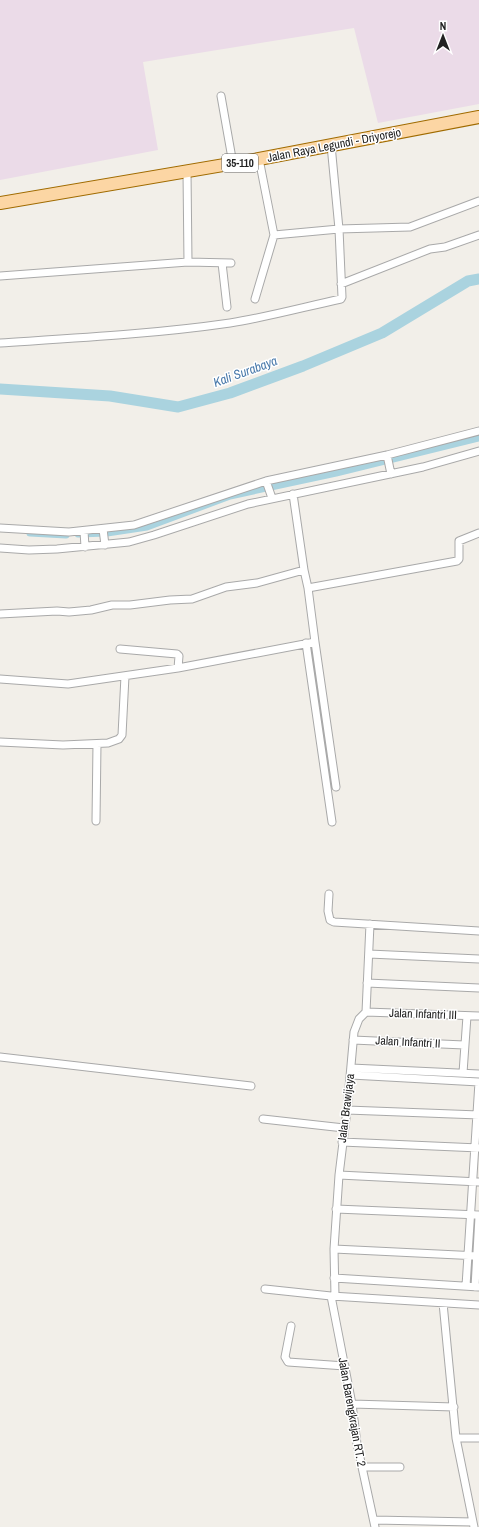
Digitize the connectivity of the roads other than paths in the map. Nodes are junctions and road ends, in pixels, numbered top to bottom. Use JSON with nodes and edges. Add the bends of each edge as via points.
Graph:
{"nodes":[{"id":1,"x":221,"y":96,"type":"dead end"},
{"id":2,"x":479,"y":117,"type":"edge"},
{"id":3,"x":331,"y":145,"type":"junction"},
{"id":4,"x":260,"y":159,"type":"junction"},
{"id":5,"x":233,"y":164,"type":"junction"},
{"id":6,"x":187,"y":172,"type":"junction"},
{"id":7,"x":479,"y":201,"type":"edge"},
{"id":8,"x":0,"y":203,"type":"edge"},
{"id":9,"x":338,"y":229,"type":"junction"},
{"id":10,"x":274,"y":235,"type":"junction"},
{"id":11,"x":479,"y":235,"type":"edge"},
{"id":12,"x":188,"y":262,"type":"junction"},
{"id":13,"x":222,"y":263,"type":"junction"},
{"id":14,"x":231,"y":263,"type":"dead end"},
{"id":15,"x":0,"y":276,"type":"edge"},
{"id":16,"x":340,"y":284,"type":"junction"},
{"id":17,"x":255,"y":299,"type":"dead end"},
{"id":18,"x":227,"y":307,"type":"dead end"},
{"id":19,"x":0,"y":343,"type":"edge"},
{"id":20,"x":479,"y":431,"type":"edge"},
{"id":21,"x":479,"y":451,"type":"edge"},
{"id":22,"x":387,"y":456,"type":"junction"},
{"id":23,"x":390,"y":471,"type":"junction"},
{"id":24,"x":267,"y":482,"type":"junction"},
{"id":25,"x":293,"y":494,"type":"junction"},
{"id":26,"x":271,"y":495,"type":"junction"},
{"id":27,"x":0,"y":528,"type":"edge"},
{"id":28,"x":103,"y":530,"type":"junction"},
{"id":29,"x":84,"y":532,"type":"junction"},
{"id":30,"x":479,"y":533,"type":"edge"},
{"id":31,"x":104,"y":543,"type":"junction"},
{"id":32,"x":85,"y":546,"type":"junction"},
{"id":33,"x":0,"y":548,"type":"edge"},
{"id":34,"x":304,"y":570,"type":"junction"},
{"id":35,"x":308,"y":588,"type":"junction"},
{"id":36,"x":0,"y":614,"type":"edge"},
{"id":37,"x":315,"y":642,"type":"junction"},
{"id":38,"x":306,"y":643,"type":"junction"},
{"id":39,"x":120,"y":649,"type":"dead end"},
{"id":40,"x":178,"y":668,"type":"junction"},
{"id":41,"x":125,"y":678,"type":"junction"},
{"id":42,"x":0,"y":679,"type":"edge"},
{"id":43,"x":0,"y":742,"type":"edge"},
{"id":44,"x":97,"y":744,"type":"junction"},
{"id":45,"x":336,"y":787,"type":"dead end"},
{"id":46,"x":96,"y":821,"type":"dead end"},
{"id":47,"x":332,"y":822,"type":"dead end"},
{"id":48,"x":329,"y":894,"type":"dead end"},
{"id":49,"x":370,"y":924,"type":"junction"},
{"id":50,"x":479,"y":931,"type":"edge"},
{"id":51,"x":369,"y":954,"type":"junction"},
{"id":52,"x":479,"y":959,"type":"edge"},
{"id":53,"x":368,"y":983,"type":"junction"},
{"id":54,"x":479,"y":988,"type":"edge"},
{"id":55,"x":366,"y":1012,"type":"junction"},
{"id":56,"x":467,"y":1016,"type":"junction"},
{"id":57,"x":479,"y":1016,"type":"edge"},
{"id":58,"x":353,"y":1040,"type":"junction"},
{"id":59,"x":464,"y":1045,"type":"junction"},
{"id":60,"x":0,"y":1058,"type":"edge"},
{"id":61,"x":351,"y":1068,"type":"junction"},
{"id":62,"x":463,"y":1073,"type":"junction"},
{"id":63,"x":479,"y":1074,"type":"edge"},
{"id":64,"x":351,"y":1075,"type":"junction"},
{"id":65,"x":251,"y":1086,"type":"dead end"},
{"id":66,"x":347,"y":1110,"type":"junction"},
{"id":67,"x":478,"y":1115,"type":"edge"},
{"id":68,"x":264,"y":1119,"type":"dead end"},
{"id":69,"x":344,"y":1128,"type":"junction"},
{"id":70,"x":342,"y":1142,"type":"junction"},
{"id":71,"x":477,"y":1148,"type":"edge"},
{"id":72,"x":338,"y":1175,"type":"junction"},
{"id":73,"x":476,"y":1182,"type":"edge"},
{"id":74,"x":336,"y":1209,"type":"junction"},
{"id":75,"x":471,"y":1215,"type":"junction"},
{"id":76,"x":479,"y":1216,"type":"edge"},
{"id":77,"x":334,"y":1249,"type":"junction"},
{"id":78,"x":468,"y":1256,"type":"junction"},
{"id":79,"x":478,"y":1256,"type":"edge"},
{"id":80,"x":334,"y":1278,"type":"junction"},
{"id":81,"x":466,"y":1286,"type":"junction"},
{"id":82,"x":477,"y":1287,"type":"edge"},
{"id":83,"x":265,"y":1288,"type":"dead end"},
{"id":84,"x":333,"y":1296,"type":"junction"},
{"id":85,"x":443,"y":1302,"type":"junction"},
{"id":86,"x":479,"y":1305,"type":"edge"},
{"id":87,"x":291,"y":1326,"type":"dead end"},
{"id":88,"x":345,"y":1366,"type":"junction"},
{"id":89,"x":352,"y":1404,"type":"junction"},
{"id":90,"x":454,"y":1407,"type":"junction"},
{"id":91,"x":456,"y":1438,"type":"junction"},
{"id":92,"x":479,"y":1438,"type":"edge"},
{"id":93,"x":362,"y":1467,"type":"junction"},
{"id":94,"x":400,"y":1467,"type":"dead end"},
{"id":95,"x":375,"y":1523,"type":"edge"},
{"id":96,"x":473,"y":1525,"type":"edge"}],
"edges":[{"from":1,"to":5,"type":"street"},
{"from":2,"to":3,"type":"main road","name":"Jalan Raya Legundi - Driyorejo","number":"35-110"},
{"from":3,"to":4,"type":"main road","name":"Jalan Raya Legundi - Driyorejo","number":"35-110"},
{"from":3,"to":9,"type":"street"},
{"from":4,"to":5,"type":"main road","name":"Jalan Raya Legundi - Driyorejo","number":"35-110"},
{"from":4,"to":10,"type":"street"},
{"from":5,"to":6,"type":"main road","name":"Jalan Raya Legundi - Driyorejo","number":"35-110"},
{"from":6,"to":8,"type":"main road","name":"Jalan Raya Legundi - Driyorejo","number":"35-110"},
{"from":6,"to":12,"type":"street"},
{"from":7,"to":9,"type":"street","via":[[410,227]]},
{"from":9,"to":10,"type":"street"},
{"from":9,"to":16,"type":"street"},
{"from":10,"to":17,"type":"street"},
{"from":11,"to":16,"type":"street","via":[[445,247],[423,251]]},
{"from":12,"to":13,"type":"street"},
{"from":12,"to":15,"type":"street"},
{"from":13,"to":14,"type":"street"},
{"from":13,"to":18,"type":"street"},
{"from":16,"to":19,"type":"street","via":[[341,299],[231,323],[116,335]]},
{"from":20,"to":22,"type":"street"},
{"from":21,"to":23,"type":"street","via":[[423,467]]},
{"from":22,"to":23,"type":"street"},
{"from":22,"to":24,"type":"street"},
{"from":23,"to":25,"type":"street"},
{"from":24,"to":26,"type":"street"},
{"from":24,"to":28,"type":"street","via":[[147,521]]},
{"from":25,"to":26,"type":"street"},
{"from":25,"to":34,"type":"street"},
{"from":26,"to":31,"type":"street","via":[[143,539]]},
{"from":27,"to":29,"type":"street"},
{"from":28,"to":29,"type":"street"},
{"from":28,"to":31,"type":"street"},
{"from":29,"to":32,"type":"street"},
{"from":30,"to":35,"type":"street","via":[[459,541],[457,561]]},
{"from":31,"to":32,"type":"street"},
{"from":32,"to":33,"type":"street","via":[[30,550]]},
{"from":34,"to":35,"type":"street"},
{"from":34,"to":36,"type":"street","via":[[257,583],[226,587],[192,599],[112,605],[69,612]]},
{"from":35,"to":37,"type":"street"},
{"from":37,"to":38,"type":"street"},
{"from":37,"to":45,"type":"street"},
{"from":38,"to":40,"type":"street"},
{"from":38,"to":47,"type":"street"},
{"from":39,"to":40,"type":"street","via":[[177,654]]},
{"from":40,"to":41,"type":"street"},
{"from":41,"to":42,"type":"street","via":[[68,684]]},
{"from":41,"to":44,"type":"street","via":[[122,736],[112,742]]},
{"from":43,"to":44,"type":"street"},
{"from":44,"to":46,"type":"street"},
{"from":48,"to":49,"type":"street","via":[[330,920]]},
{"from":49,"to":50,"type":"street"},
{"from":49,"to":51,"type":"street","name":"Jalan Brawijaya"},
{"from":51,"to":52,"type":"street"},
{"from":51,"to":53,"type":"street","name":"Jalan Brawijaya"},
{"from":53,"to":54,"type":"street"},
{"from":53,"to":55,"type":"street","name":"Jalan Brawijaya"},
{"from":55,"to":56,"type":"street","name":"Jalan Infantri III"},
{"from":55,"to":58,"type":"street","name":"Jalan Brawijaya","via":[[356,1025]]},
{"from":56,"to":57,"type":"street","name":"Jalan Infantri III"},
{"from":56,"to":59,"type":"street"},
{"from":58,"to":59,"type":"street","name":"Jalan Infantri II"},
{"from":58,"to":61,"type":"street","name":"Jalan Brawijaya"},
{"from":59,"to":62,"type":"street"},
{"from":60,"to":65,"type":"street"},
{"from":61,"to":62,"type":"street"},
{"from":61,"to":64,"type":"street","name":"Jalan Brawijaya"},
{"from":62,"to":63,"type":"street"},
{"from":64,"to":66,"type":"street","name":"Jalan Brawijaya"},
{"from":64,"to":67,"type":"street","via":[[479,1082]]},
{"from":66,"to":67,"type":"street"},
{"from":66,"to":69,"type":"street","name":"Jalan Brawijaya"},
{"from":67,"to":71,"type":"street"},
{"from":68,"to":69,"type":"street"},
{"from":69,"to":70,"type":"street","name":"Jalan Brawijaya"},
{"from":70,"to":71,"type":"street"},
{"from":70,"to":72,"type":"street","name":"Jalan Brawijaya"},
{"from":71,"to":73,"type":"street"},
{"from":72,"to":73,"type":"street"},
{"from":72,"to":74,"type":"street","name":"Jalan Brawijaya"},
{"from":73,"to":75,"type":"street"},
{"from":74,"to":75,"type":"street"},
{"from":74,"to":77,"type":"street","name":"Jalan Brawijaya"},
{"from":75,"to":76,"type":"street"},
{"from":75,"to":78,"type":"street"},
{"from":76,"to":79,"type":"street"},
{"from":77,"to":78,"type":"street"},
{"from":77,"to":80,"type":"street","name":"Jalan Brawijaya"},
{"from":78,"to":79,"type":"street"},
{"from":78,"to":81,"type":"street"},
{"from":79,"to":82,"type":"street"},
{"from":80,"to":81,"type":"street"},
{"from":80,"to":84,"type":"street","name":"Jalan Brawijaya"},
{"from":81,"to":82,"type":"street"},
{"from":83,"to":84,"type":"street"},
{"from":84,"to":85,"type":"street"},
{"from":84,"to":88,"type":"street","name":"Jalan Barengkrajan RT. 2"},
{"from":85,"to":86,"type":"street"},
{"from":85,"to":90,"type":"street"},
{"from":87,"to":88,"type":"street","via":[[285,1357],[288,1362]]},
{"from":88,"to":89,"type":"street","name":"Jalan Barengkrajan RT. 2"},
{"from":89,"to":90,"type":"street"},
{"from":89,"to":93,"type":"street","name":"Jalan Barengkrajan RT. 2"},
{"from":90,"to":91,"type":"street"},
{"from":91,"to":92,"type":"street"},
{"from":91,"to":96,"type":"street"},
{"from":93,"to":94,"type":"street"},
{"from":93,"to":95,"type":"street","name":"Jalan Barengkrajan RT. 2"},
{"from":95,"to":96,"type":"street"}]}
